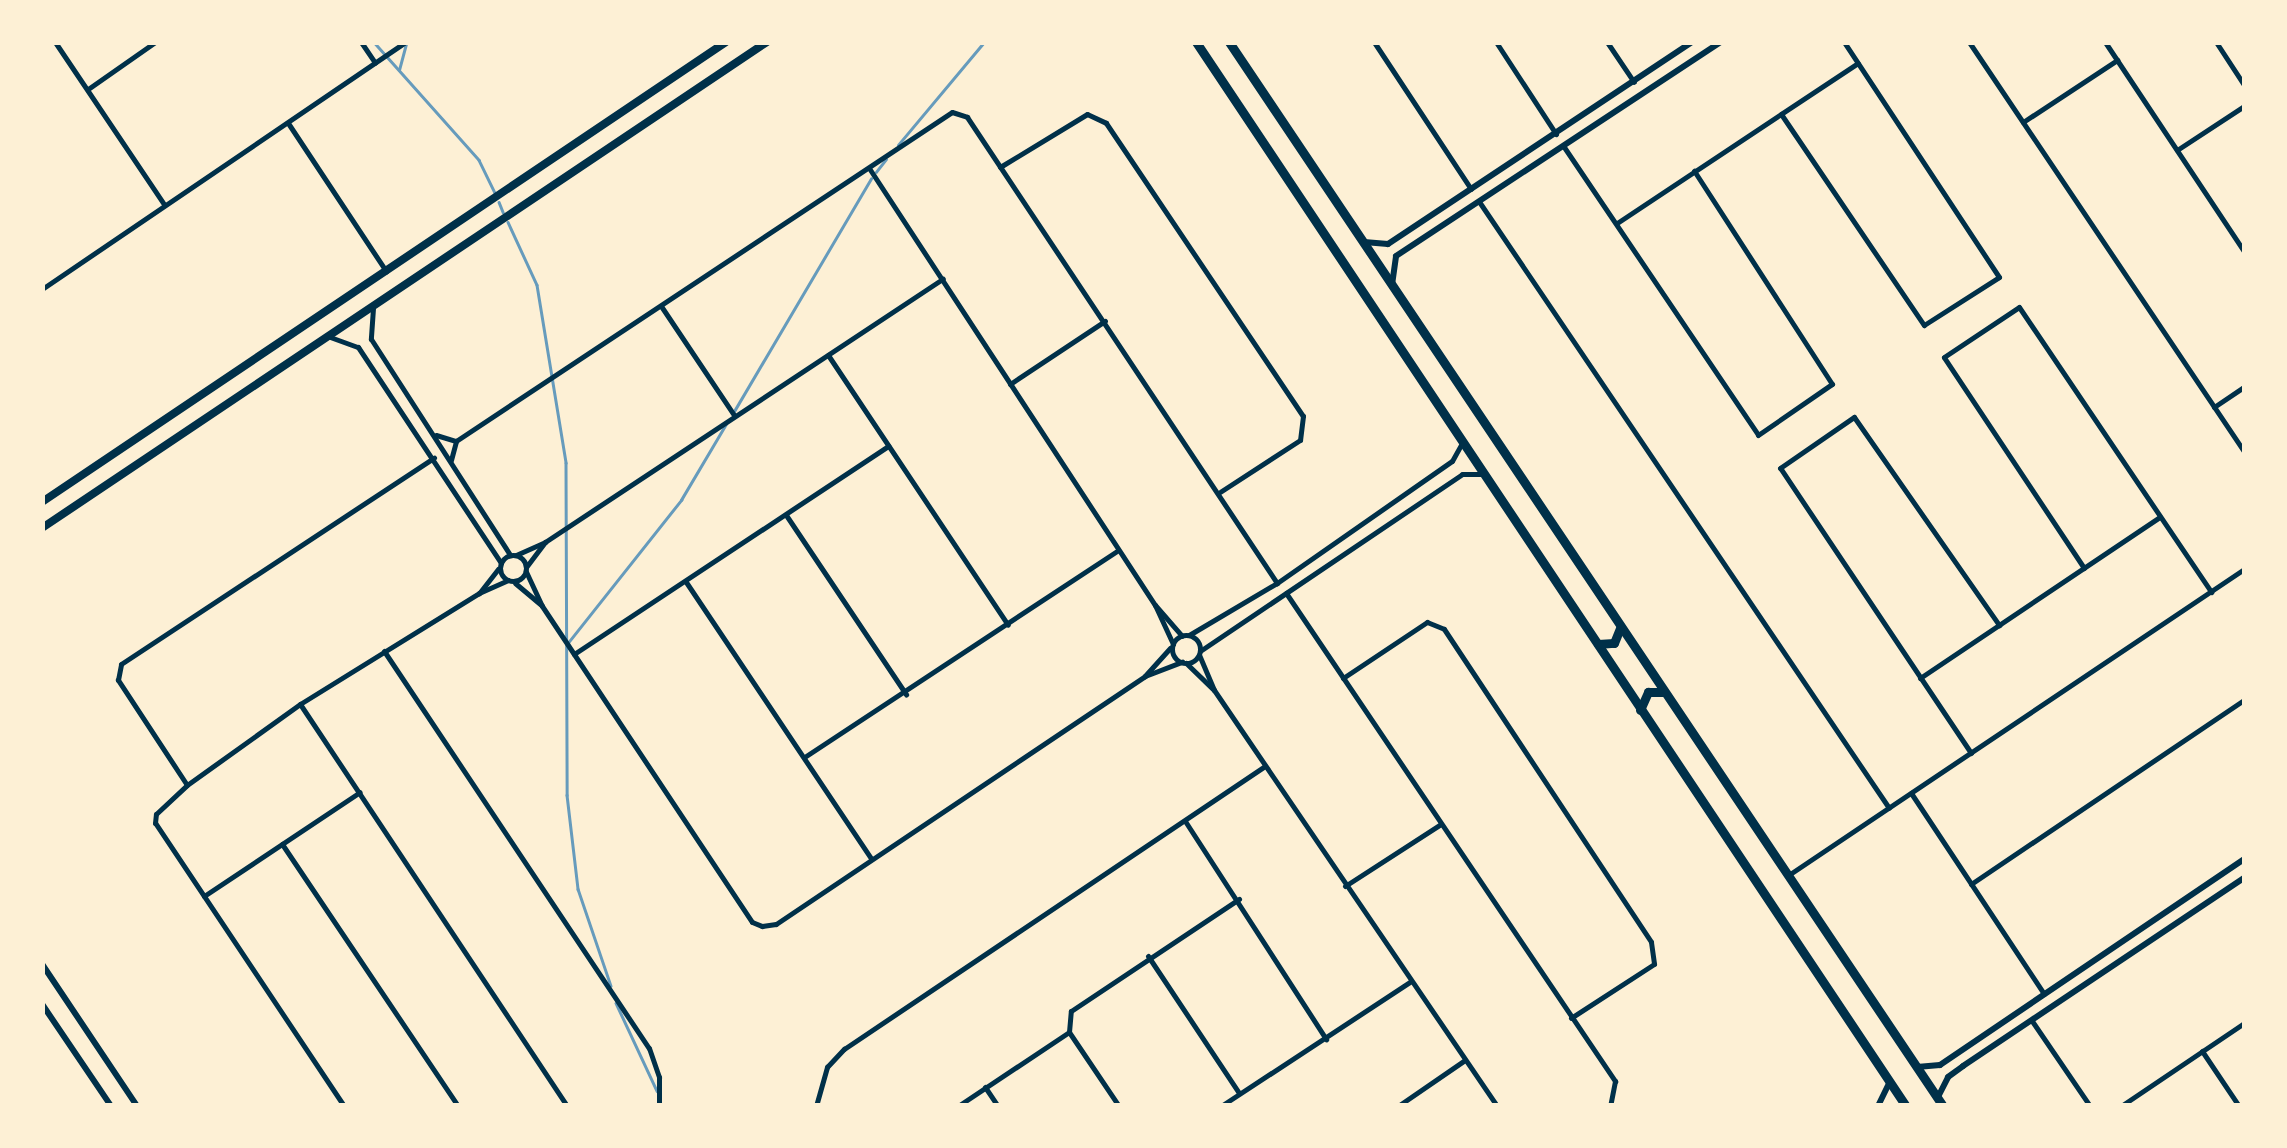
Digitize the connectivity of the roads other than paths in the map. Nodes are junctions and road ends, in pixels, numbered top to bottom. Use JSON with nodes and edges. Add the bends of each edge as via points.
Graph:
{"nodes":[{"id":1,"x":55,"y":42,"type":"edge"},
{"id":2,"x":156,"y":42,"type":"edge"},
{"id":3,"x":361,"y":42,"type":"edge"},
{"id":4,"x":406,"y":42,"type":"edge"},
{"id":5,"x":726,"y":42,"type":"edge"},
{"id":6,"x":767,"y":42,"type":"edge"},
{"id":7,"x":1196,"y":42,"type":"edge"},
{"id":8,"x":1229,"y":42,"type":"edge"},
{"id":9,"x":1374,"y":42,"type":"edge"},
{"id":10,"x":1496,"y":42,"type":"edge"},
{"id":11,"x":1607,"y":42,"type":"edge"},
{"id":12,"x":1692,"y":42,"type":"edge"},
{"id":13,"x":1720,"y":42,"type":"edge"},
{"id":14,"x":1844,"y":42,"type":"edge"},
{"id":15,"x":1968,"y":42,"type":"edge"},
{"id":16,"x":2105,"y":42,"type":"edge"},
{"id":17,"x":2216,"y":42,"type":"edge"},
{"id":18,"x":2117,"y":60,"type":"junction"},
{"id":19,"x":1858,"y":63,"type":"junction"},
{"id":20,"x":375,"y":64,"type":"junction"},
{"id":21,"x":1634,"y":82,"type":"junction"},
{"id":22,"x":2244,"y":86,"type":"edge"},
{"id":23,"x":88,"y":89,"type":"junction"},
{"id":24,"x":2244,"y":106,"type":"edge"},
{"id":25,"x":1780,"y":114,"type":"junction"},
{"id":26,"x":2022,"y":122,"type":"junction"},
{"id":27,"x":288,"y":124,"type":"junction"},
{"id":28,"x":1556,"y":134,"type":"junction"},
{"id":29,"x":1564,"y":147,"type":"junction"},
{"id":30,"x":2177,"y":150,"type":"junction"},
{"id":31,"x":869,"y":167,"type":"junction"},
{"id":32,"x":1000,"y":167,"type":"junction"},
{"id":33,"x":1694,"y":171,"type":"junction"},
{"id":34,"x":1471,"y":189,"type":"junction"},
{"id":35,"x":1480,"y":202,"type":"junction"},
{"id":36,"x":164,"y":204,"type":"junction"},
{"id":37,"x":1617,"y":223,"type":"junction"},
{"id":38,"x":1408,"y":232,"type":"junction"},
{"id":39,"x":1363,"y":242,"type":"junction"},
{"id":40,"x":1414,"y":245,"type":"junction"},
{"id":41,"x":2244,"y":251,"type":"edge"},
{"id":42,"x":387,"y":272,"type":"junction"},
{"id":43,"x":943,"y":279,"type":"junction"},
{"id":44,"x":1392,"y":286,"type":"junction"},
{"id":45,"x":42,"y":289,"type":"edge"},
{"id":46,"x":374,"y":305,"type":"junction"},
{"id":47,"x":662,"y":306,"type":"junction"},
{"id":48,"x":1104,"y":321,"type":"junction"},
{"id":49,"x":327,"y":337,"type":"junction"},
{"id":50,"x":828,"y":355,"type":"junction"},
{"id":51,"x":1010,"y":384,"type":"junction"},
{"id":52,"x":2244,"y":387,"type":"edge"},
{"id":53,"x":2214,"y":407,"type":"junction"},
{"id":54,"x":734,"y":415,"type":"junction"},
{"id":55,"x":434,"y":434,"type":"junction"},
{"id":56,"x":1464,"y":440,"type":"junction"},
{"id":57,"x":456,"y":441,"type":"junction"},
{"id":58,"x":888,"y":446,"type":"junction"},
{"id":59,"x":2244,"y":452,"type":"edge"},
{"id":60,"x":434,"y":458,"type":"junction"},
{"id":61,"x":450,"y":460,"type":"junction"},
{"id":62,"x":1484,"y":474,"type":"junction"},
{"id":63,"x":1220,"y":492,"type":"junction"},
{"id":64,"x":42,"y":502,"type":"edge"},
{"id":65,"x":786,"y":514,"type":"junction"},
{"id":66,"x":2160,"y":517,"type":"junction"},
{"id":67,"x":42,"y":528,"type":"edge"},
{"id":68,"x":545,"y":542,"type":"junction"},
{"id":69,"x":1117,"y":551,"type":"junction"},
{"id":70,"x":512,"y":555,"type":"junction"},
{"id":71,"x":501,"y":565,"type":"junction"},
{"id":72,"x":2084,"y":568,"type":"junction"},
{"id":73,"x":526,"y":570,"type":"junction"},
{"id":74,"x":2244,"y":570,"type":"edge"},
{"id":75,"x":510,"y":581,"type":"junction"},
{"id":76,"x":686,"y":582,"type":"junction"},
{"id":77,"x":1277,"y":583,"type":"junction"},
{"id":78,"x":2211,"y":592,"type":"junction"},
{"id":79,"x":479,"y":593,"type":"junction"},
{"id":80,"x":1286,"y":593,"type":"junction"},
{"id":81,"x":1154,"y":605,"type":"junction"},
{"id":82,"x":542,"y":606,"type":"junction"},
{"id":83,"x":1008,"y":624,"type":"junction"},
{"id":84,"x":1998,"y":625,"type":"junction"},
{"id":85,"x":1620,"y":626,"type":"junction"},
{"id":86,"x":1186,"y":635,"type":"junction"},
{"id":87,"x":1596,"y":643,"type":"junction"},
{"id":88,"x":1173,"y":645,"type":"junction"},
{"id":89,"x":384,"y":651,"type":"junction"},
{"id":90,"x":1200,"y":653,"type":"junction"},
{"id":91,"x":574,"y":654,"type":"junction"},
{"id":92,"x":1184,"y":663,"type":"junction"},
{"id":93,"x":1144,"y":676,"type":"junction"},
{"id":94,"x":1343,"y":678,"type":"junction"},
{"id":95,"x":1920,"y":678,"type":"junction"},
{"id":96,"x":1214,"y":690,"type":"junction"},
{"id":97,"x":1664,"y":692,"type":"junction"},
{"id":98,"x":906,"y":694,"type":"junction"},
{"id":99,"x":2244,"y":700,"type":"edge"},
{"id":100,"x":300,"y":704,"type":"junction"},
{"id":101,"x":1640,"y":710,"type":"junction"},
{"id":102,"x":1970,"y":753,"type":"junction"},
{"id":103,"x":806,"y":756,"type":"junction"},
{"id":104,"x":1264,"y":766,"type":"junction"},
{"id":105,"x":186,"y":785,"type":"junction"},
{"id":106,"x":360,"y":792,"type":"junction"},
{"id":107,"x":1910,"y":794,"type":"junction"},
{"id":108,"x":1889,"y":808,"type":"junction"},
{"id":109,"x":1185,"y":821,"type":"junction"},
{"id":110,"x":1441,"y":824,"type":"junction"},
{"id":111,"x":282,"y":844,"type":"junction"},
{"id":112,"x":872,"y":858,"type":"junction"},
{"id":113,"x":2244,"y":860,"type":"edge"},
{"id":114,"x":1788,"y":876,"type":"junction"},
{"id":115,"x":2244,"y":878,"type":"edge"},
{"id":116,"x":1971,"y":884,"type":"junction"},
{"id":117,"x":1345,"y":886,"type":"junction"},
{"id":118,"x":204,"y":896,"type":"junction"},
{"id":119,"x":1238,"y":899,"type":"junction"},
{"id":120,"x":1148,"y":956,"type":"junction"},
{"id":121,"x":42,"y":964,"type":"edge"},
{"id":122,"x":2066,"y":979,"type":"junction"},
{"id":123,"x":1410,"y":982,"type":"junction"},
{"id":124,"x":2075,"y":992,"type":"junction"},
{"id":125,"x":2044,"y":994,"type":"junction"},
{"id":126,"x":42,"y":1004,"type":"edge"},
{"id":127,"x":1571,"y":1018,"type":"junction"},
{"id":128,"x":2032,"y":1022,"type":"junction"},
{"id":129,"x":2244,"y":1023,"type":"edge"},
{"id":130,"x":1068,"y":1032,"type":"junction"},
{"id":131,"x":1326,"y":1039,"type":"junction"},
{"id":132,"x":1962,"y":1050,"type":"junction"},
{"id":133,"x":2202,"y":1051,"type":"junction"},
{"id":134,"x":1465,"y":1060,"type":"junction"},
{"id":135,"x":1969,"y":1062,"type":"junction"},
{"id":136,"x":1917,"y":1067,"type":"junction"},
{"id":137,"x":1890,"y":1082,"type":"junction"},
{"id":138,"x":986,"y":1087,"type":"junction"},
{"id":139,"x":1240,"y":1093,"type":"junction"},
{"id":140,"x":1940,"y":1102,"type":"edge"},
{"id":141,"x":1612,"y":1104,"type":"edge"},
{"id":142,"x":112,"y":1106,"type":"edge"},
{"id":143,"x":137,"y":1106,"type":"edge"},
{"id":144,"x":344,"y":1106,"type":"edge"},
{"id":145,"x":458,"y":1106,"type":"edge"},
{"id":146,"x":567,"y":1106,"type":"edge"},
{"id":147,"x":659,"y":1106,"type":"edge"},
{"id":148,"x":816,"y":1106,"type":"edge"},
{"id":149,"x":958,"y":1106,"type":"edge"},
{"id":150,"x":998,"y":1106,"type":"edge"},
{"id":151,"x":1119,"y":1106,"type":"edge"},
{"id":152,"x":1221,"y":1106,"type":"edge"},
{"id":153,"x":1398,"y":1106,"type":"edge"},
{"id":154,"x":1497,"y":1106,"type":"edge"},
{"id":155,"x":1878,"y":1106,"type":"edge"},
{"id":156,"x":1906,"y":1106,"type":"edge"},
{"id":157,"x":2090,"y":1106,"type":"edge"},
{"id":158,"x":2121,"y":1106,"type":"edge"},
{"id":159,"x":2238,"y":1106,"type":"edge"}],
"edges":[{"from":1,"to":23,"type":"street"},
{"from":2,"to":23,"type":"street"},
{"from":3,"to":20,"type":"street"},
{"from":4,"to":20,"type":"street"},
{"from":5,"to":42,"type":"main road"},
{"from":6,"to":46,"type":"main road"},
{"from":7,"to":56,"type":"main road"},
{"from":8,"to":39,"type":"main road"},
{"from":9,"to":34,"type":"street"},
{"from":10,"to":28,"type":"street"},
{"from":11,"to":21,"type":"street"},
{"from":12,"to":21,"type":"street"},
{"from":13,"to":29,"type":"street"},
{"from":14,"to":19,"type":"street"},
{"from":15,"to":26,"type":"street"},
{"from":16,"to":18,"type":"street"},
{"from":17,"to":22,"type":"street"},
{"from":18,"to":26,"type":"street"},
{"from":18,"to":30,"type":"street"},
{"from":19,"to":25,"type":"street"},
{"from":19,"to":25,"type":"street","via":[[1999,276],[1924,326]]},
{"from":20,"to":27,"type":"street"},
{"from":21,"to":28,"type":"street"},
{"from":23,"to":36,"type":"street"},
{"from":24,"to":30,"type":"street"},
{"from":25,"to":33,"type":"street"},
{"from":26,"to":53,"type":"street"},
{"from":27,"to":36,"type":"street"},
{"from":27,"to":42,"type":"street"},
{"from":28,"to":34,"type":"street"},
{"from":29,"to":35,"type":"street"},
{"from":29,"to":37,"type":"street"},
{"from":30,"to":41,"type":"street"},
{"from":31,"to":32,"type":"street","via":[[952,112],[966,117]]},
{"from":31,"to":43,"type":"street"},
{"from":31,"to":47,"type":"street"},
{"from":32,"to":48,"type":"street"},
{"from":32,"to":63,"type":"street","via":[[1088,114],[1106,123],[1303,416],[1300,440]]},
{"from":33,"to":37,"type":"street"},
{"from":33,"to":37,"type":"street","via":[[1832,384],[1758,435]]},
{"from":34,"to":38,"type":"street"},
{"from":35,"to":40,"type":"street"},
{"from":35,"to":108,"type":"street"},
{"from":36,"to":45,"type":"street"},
{"from":38,"to":39,"type":"street","via":[[1388,244]]},
{"from":38,"to":40,"type":"street","via":[[1402,241]]},
{"from":39,"to":44,"type":"main road"},
{"from":40,"to":44,"type":"street","via":[[1396,256]]},
{"from":42,"to":64,"type":"main road"},
{"from":43,"to":50,"type":"street"},
{"from":43,"to":51,"type":"street"},
{"from":44,"to":85,"type":"main road"},
{"from":46,"to":49,"type":"main road"},
{"from":46,"to":55,"type":"street","via":[[371,339]]},
{"from":47,"to":54,"type":"street"},
{"from":47,"to":57,"type":"street"},
{"from":48,"to":51,"type":"street"},
{"from":48,"to":63,"type":"street"},
{"from":49,"to":60,"type":"street","via":[[358,347]]},
{"from":49,"to":67,"type":"main road"},
{"from":50,"to":54,"type":"street"},
{"from":50,"to":58,"type":"street"},
{"from":51,"to":69,"type":"street"},
{"from":52,"to":53,"type":"street"},
{"from":53,"to":59,"type":"street"},
{"from":54,"to":68,"type":"street"},
{"from":55,"to":57,"type":"street"},
{"from":55,"to":61,"type":"street"},
{"from":56,"to":62,"type":"main road"},
{"from":56,"to":77,"type":"street","via":[[1452,461]]},
{"from":57,"to":61,"type":"street"},
{"from":58,"to":65,"type":"street"},
{"from":58,"to":83,"type":"street"},
{"from":60,"to":71,"type":"street"},
{"from":60,"to":105,"type":"street","via":[[121,664],[118,680]]},
{"from":61,"to":70,"type":"street"},
{"from":62,"to":80,"type":"street","via":[[1462,474]]},
{"from":62,"to":87,"type":"main road"},
{"from":63,"to":77,"type":"street"},
{"from":65,"to":76,"type":"street"},
{"from":65,"to":98,"type":"street"},
{"from":66,"to":72,"type":"street"},
{"from":66,"to":72,"type":"street","via":[[2019,307],[1944,357]]},
{"from":66,"to":78,"type":"street"},
{"from":68,"to":70,"type":"street"},
{"from":68,"to":73,"type":"street"},
{"from":69,"to":81,"type":"street"},
{"from":69,"to":83,"type":"street"},
{"from":70,"to":71,"type":"street"},
{"from":70,"to":73,"type":"street"},
{"from":71,"to":75,"type":"street"},
{"from":71,"to":79,"type":"street"},
{"from":72,"to":84,"type":"street"},
{"from":73,"to":75,"type":"street"},
{"from":73,"to":82,"type":"street"},
{"from":74,"to":78,"type":"street"},
{"from":75,"to":79,"type":"street"},
{"from":75,"to":82,"type":"street"},
{"from":76,"to":91,"type":"street"},
{"from":76,"to":103,"type":"street"},
{"from":77,"to":86,"type":"street"},
{"from":78,"to":102,"type":"street"},
{"from":79,"to":89,"type":"street"},
{"from":80,"to":90,"type":"street"},
{"from":80,"to":94,"type":"street"},
{"from":81,"to":86,"type":"street"},
{"from":81,"to":88,"type":"street"},
{"from":82,"to":91,"type":"street"},
{"from":83,"to":98,"type":"street"},
{"from":84,"to":95,"type":"street"},
{"from":84,"to":95,"type":"street","via":[[1854,418],[1824,438],[1780,468]]},
{"from":85,"to":87,"type":"main road","via":[[1614,644]]},
{"from":85,"to":97,"type":"main road"},
{"from":86,"to":88,"type":"street"},
{"from":86,"to":90,"type":"street","via":[[1198,642]]},
{"from":87,"to":101,"type":"main road"},
{"from":88,"to":92,"type":"street"},
{"from":88,"to":93,"type":"street"},
{"from":89,"to":100,"type":"street"},
{"from":89,"to":147,"type":"street","via":[[649,1048],[659,1076]]},
{"from":90,"to":92,"type":"street"},
{"from":90,"to":96,"type":"street"},
{"from":91,"to":112,"type":"street","via":[[752,922],[776,924]]},
{"from":92,"to":93,"type":"street"},
{"from":92,"to":96,"type":"street"},
{"from":93,"to":112,"type":"street"},
{"from":94,"to":110,"type":"street"},
{"from":94,"to":127,"type":"street","via":[[1427,622],[1444,629],[1651,942],[1654,964]]},
{"from":95,"to":102,"type":"street"},
{"from":96,"to":104,"type":"street"},
{"from":97,"to":101,"type":"main road","via":[[1648,692]]},
{"from":97,"to":114,"type":"main road"},
{"from":98,"to":103,"type":"street"},
{"from":99,"to":116,"type":"street"},
{"from":100,"to":105,"type":"street"},
{"from":100,"to":106,"type":"street"},
{"from":101,"to":137,"type":"main road"},
{"from":102,"to":107,"type":"street"},
{"from":103,"to":112,"type":"street"},
{"from":104,"to":109,"type":"street"},
{"from":104,"to":117,"type":"street"},
{"from":105,"to":118,"type":"street","via":[[156,814],[156,823]]},
{"from":106,"to":111,"type":"street"},
{"from":106,"to":146,"type":"street"},
{"from":107,"to":108,"type":"street"},
{"from":107,"to":116,"type":"street"},
{"from":108,"to":114,"type":"street"},
{"from":109,"to":119,"type":"street"},
{"from":109,"to":148,"type":"street","via":[[844,1049],[828,1068]]},
{"from":110,"to":117,"type":"street"},
{"from":110,"to":127,"type":"street"},
{"from":111,"to":118,"type":"street"},
{"from":111,"to":145,"type":"street"},
{"from":113,"to":122,"type":"street"},
{"from":114,"to":136,"type":"main road"},
{"from":115,"to":124,"type":"street"},
{"from":116,"to":125,"type":"street"},
{"from":117,"to":123,"type":"street"},
{"from":118,"to":144,"type":"street"},
{"from":119,"to":120,"type":"street"},
{"from":119,"to":131,"type":"street"},
{"from":120,"to":130,"type":"street","via":[[1071,1011]]},
{"from":120,"to":139,"type":"street"},
{"from":121,"to":143,"type":"street"},
{"from":122,"to":124,"type":"street"},
{"from":122,"to":125,"type":"street"},
{"from":123,"to":131,"type":"street"},
{"from":123,"to":134,"type":"street"},
{"from":124,"to":128,"type":"street"},
{"from":125,"to":132,"type":"street"},
{"from":126,"to":142,"type":"street"},
{"from":127,"to":141,"type":"street","via":[[1615,1081]]},
{"from":128,"to":135,"type":"street"},
{"from":128,"to":157,"type":"street"},
{"from":129,"to":133,"type":"street"},
{"from":130,"to":138,"type":"street"},
{"from":130,"to":151,"type":"street"},
{"from":131,"to":139,"type":"street"},
{"from":132,"to":135,"type":"street","via":[[1958,1059]]},
{"from":132,"to":136,"type":"street","via":[[1940,1065]]},
{"from":133,"to":158,"type":"street"},
{"from":133,"to":159,"type":"street"},
{"from":134,"to":153,"type":"street"},
{"from":134,"to":154,"type":"street"},
{"from":135,"to":140,"type":"street","via":[[1948,1077]]},
{"from":136,"to":140,"type":"main road"},
{"from":137,"to":155,"type":"street"},
{"from":137,"to":156,"type":"main road"},
{"from":138,"to":149,"type":"street"},
{"from":138,"to":150,"type":"street"},
{"from":139,"to":152,"type":"street"}]}
